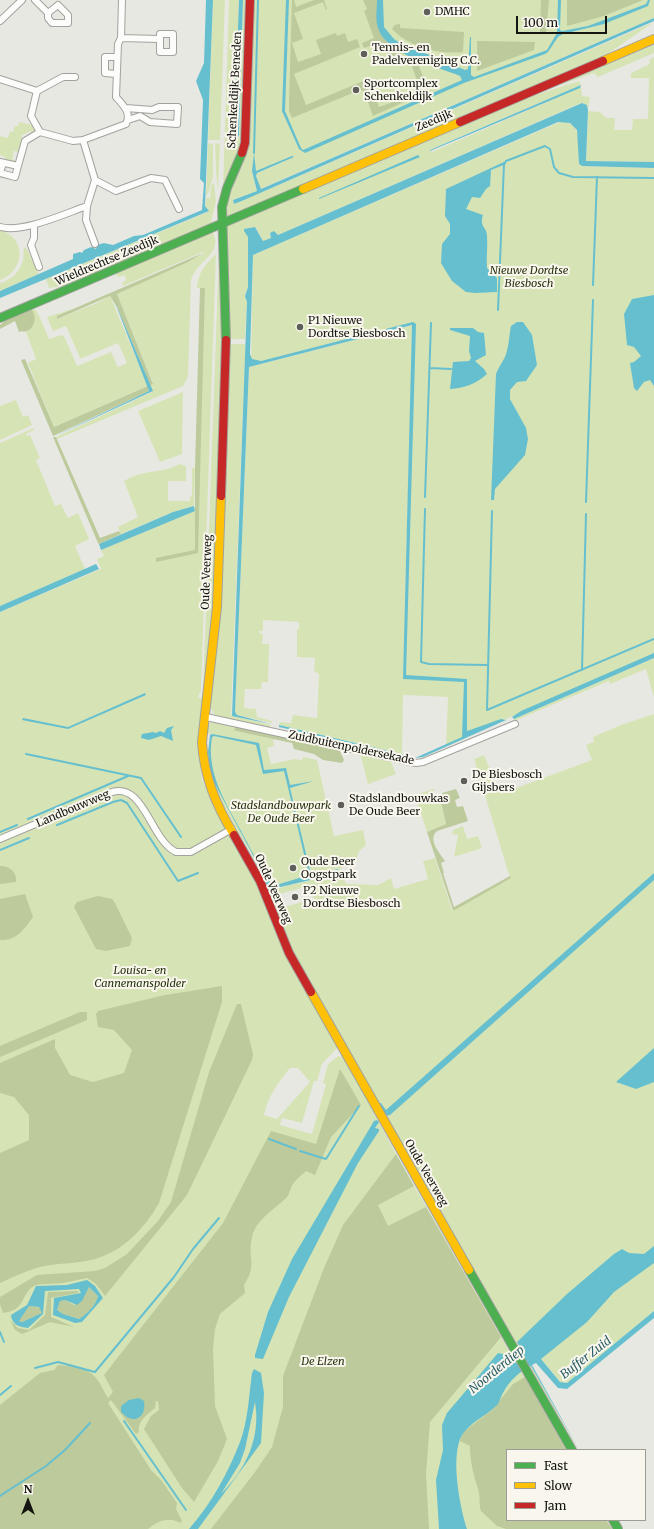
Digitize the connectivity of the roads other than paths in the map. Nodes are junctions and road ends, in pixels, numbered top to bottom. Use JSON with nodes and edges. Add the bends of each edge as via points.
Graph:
{"nodes":[{"id":1,"x":22,"y":0,"type":"edge"},
{"id":2,"x":35,"y":0,"type":"edge"},
{"id":3,"x":122,"y":0,"type":"edge"},
{"id":4,"x":250,"y":0,"type":"edge"},
{"id":5,"x":48,"y":13,"type":"dead end"},
{"id":6,"x":0,"y":21,"type":"edge"},
{"id":7,"x":121,"y":38,"type":"junction"},
{"id":8,"x":159,"y":39,"type":"dead end"},
{"id":9,"x":654,"y":39,"type":"edge"},
{"id":10,"x":116,"y":57,"type":"junction"},
{"id":11,"x":116,"y":74,"type":"junction"},
{"id":12,"x":75,"y":78,"type":"dead end"},
{"id":13,"x":0,"y":79,"type":"edge"},
{"id":14,"x":37,"y":91,"type":"junction"},
{"id":15,"x":126,"y":108,"type":"junction"},
{"id":16,"x":128,"y":120,"type":"junction"},
{"id":17,"x":40,"y":132,"type":"junction"},
{"id":18,"x":83,"y":140,"type":"junction"},
{"id":19,"x":2,"y":162,"type":"edge"},
{"id":20,"x":18,"y":166,"type":"junction"},
{"id":21,"x":95,"y":180,"type":"junction"},
{"id":22,"x":87,"y":206,"type":"junction"},
{"id":23,"x":179,"y":209,"type":"dead end"},
{"id":24,"x":222,"y":224,"type":"junction"},
{"id":25,"x":34,"y":225,"type":"junction"},
{"id":26,"x":0,"y":227,"type":"edge"},
{"id":27,"x":95,"y":244,"type":"dead end"},
{"id":28,"x":39,"y":267,"type":"dead end"},
{"id":29,"x":0,"y":318,"type":"edge"},
{"id":30,"x":206,"y":717,"type":"junction"},
{"id":31,"x":515,"y":724,"type":"dead end"},
{"id":32,"x":232,"y":829,"type":"junction"},
{"id":33,"x":0,"y":839,"type":"edge"},
{"id":34,"x":571,"y":1449,"type":"edge"}],
"edges":[{"from":1,"to":6,"type":"street"},
{"from":2,"to":5,"type":"street"},
{"from":3,"to":7,"type":"street"},
{"from":4,"to":24,"type":"street","name":"Schenkeldijk Beneden","via":[[245,143],[238,167],[224,196]]},
{"from":7,"to":8,"type":"street"},
{"from":7,"to":10,"type":"street"},
{"from":9,"to":24,"type":"street","name":"Zeedijk"},
{"from":10,"to":11,"type":"street"},
{"from":10,"to":11,"type":"street","via":[[106,57],[105,73]]},
{"from":11,"to":15,"type":"street","via":[[116,97]]},
{"from":12,"to":14,"type":"street","via":[[63,77]]},
{"from":13,"to":14,"type":"street"},
{"from":14,"to":17,"type":"street","via":[[31,116]]},
{"from":15,"to":16,"type":"street"},
{"from":15,"to":16,"type":"street","via":[[152,110],[159,107],[178,107],[177,124],[150,122],[140,116]]},
{"from":16,"to":18,"type":"street","via":[[126,124]]},
{"from":17,"to":18,"type":"street","via":[[73,141]]},
{"from":17,"to":20,"type":"street","via":[[25,141]]},
{"from":18,"to":21,"type":"street"},
{"from":19,"to":20,"type":"street"},
{"from":19,"to":20,"type":"street","via":[[0,173],[15,177]]},
{"from":21,"to":22,"type":"street"},
{"from":21,"to":23,"type":"street","via":[[116,191],[151,178],[165,180]]},
{"from":22,"to":25,"type":"street"},
{"from":22,"to":27,"type":"street","via":[[86,220]]},
{"from":24,"to":29,"type":"street","name":"Wieldrechtse Zeedijk"},
{"from":24,"to":30,"type":"street","name":"Oude Veerweg","via":[[226,328],[218,584]]},
{"from":25,"to":26,"type":"street","via":[[24,225],[11,230]]},
{"from":25,"to":28,"type":"street","via":[[31,245]]},
{"from":30,"to":31,"type":"street","name":"Zuidbuitenpoldersekade","via":[[416,763]]},
{"from":30,"to":32,"type":"street","name":"Oude Veerweg","via":[[202,752],[205,775]]},
{"from":32,"to":33,"type":"street","name":"Landbouwweg","via":[[191,852],[176,852],[163,842],[136,799],[128,792],[119,791]]},
{"from":32,"to":34,"type":"street","name":"Oude Veerweg","via":[[260,881],[294,963]]}]}
